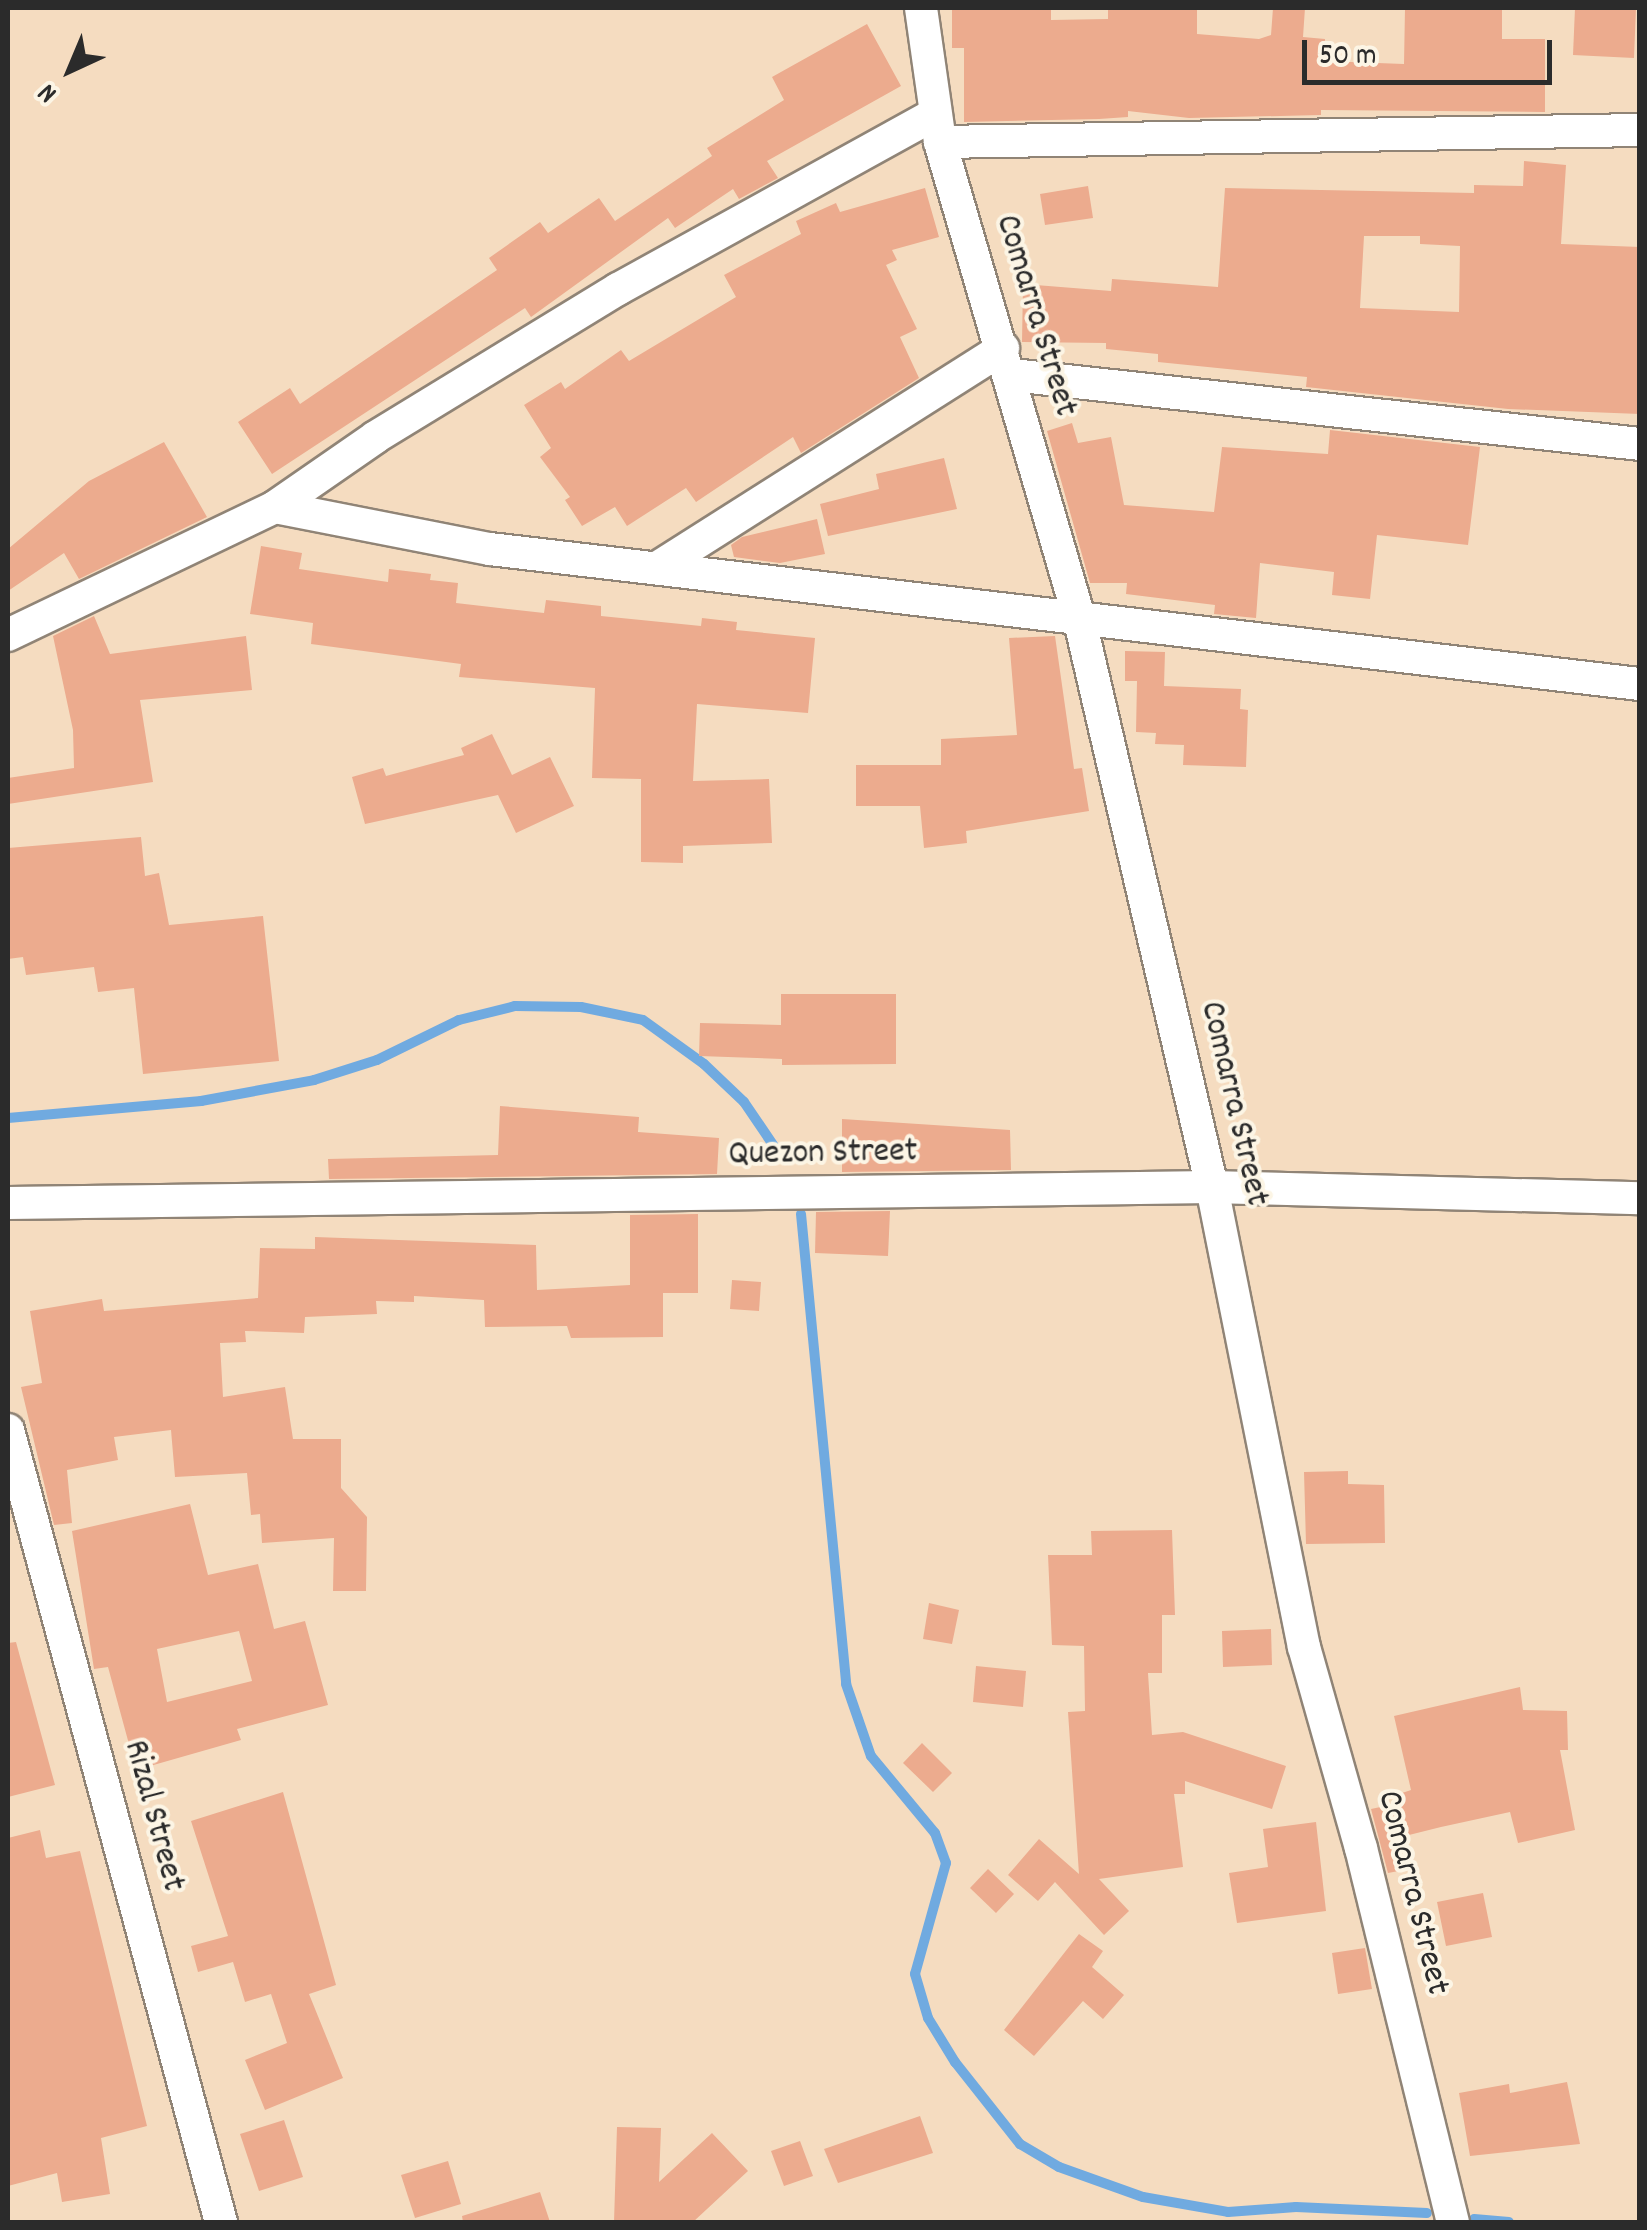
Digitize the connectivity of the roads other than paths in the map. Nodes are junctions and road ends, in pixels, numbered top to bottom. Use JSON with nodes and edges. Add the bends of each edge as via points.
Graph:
{"nodes":[{"id":1,"x":921,"y":8,"type":"edge"},
{"id":2,"x":938,"y":128,"type":"junction"},
{"id":3,"x":1640,"y":130,"type":"edge"},
{"id":4,"x":1007,"y":361,"type":"junction"},
{"id":5,"x":1640,"y":444,"type":"edge"},
{"id":6,"x":274,"y":507,"type":"junction"},
{"id":7,"x":657,"y":568,"type":"junction"},
{"id":8,"x":1079,"y":617,"type":"junction"},
{"id":9,"x":8,"y":635,"type":"edge"},
{"id":10,"x":1640,"y":684,"type":"edge"},
{"id":11,"x":1212,"y":1186,"type":"junction"},
{"id":12,"x":1640,"y":1198,"type":"edge"},
{"id":13,"x":8,"y":1203,"type":"edge"},
{"id":14,"x":8,"y":1430,"type":"edge"},
{"id":15,"x":221,"y":2222,"type":"edge"},
{"id":16,"x":1453,"y":2222,"type":"edge"}],
"edges":[{"from":1,"to":2,"type":"street","name":"Comarra Street"},
{"from":2,"to":3,"type":"street"},
{"from":2,"to":4,"type":"street","name":"Comarra Street"},
{"from":2,"to":6,"type":"street","via":[[618,289],[376,436]]},
{"from":4,"to":5,"type":"street"},
{"from":4,"to":7,"type":"street"},
{"from":4,"to":8,"type":"street","name":"Comarra Street"},
{"from":6,"to":7,"type":"street","via":[[490,549]]},
{"from":6,"to":9,"type":"street"},
{"from":7,"to":8,"type":"street"},
{"from":8,"to":10,"type":"street"},
{"from":8,"to":11,"type":"street","name":"Comarra Street"},
{"from":11,"to":12,"type":"street","name":"Quezon Street"},
{"from":11,"to":13,"type":"street","name":"Quezon Street"},
{"from":11,"to":16,"type":"street","name":"Comarra Street","via":[[1304,1647]]},
{"from":14,"to":15,"type":"street","name":"Rizal Street"}]}
